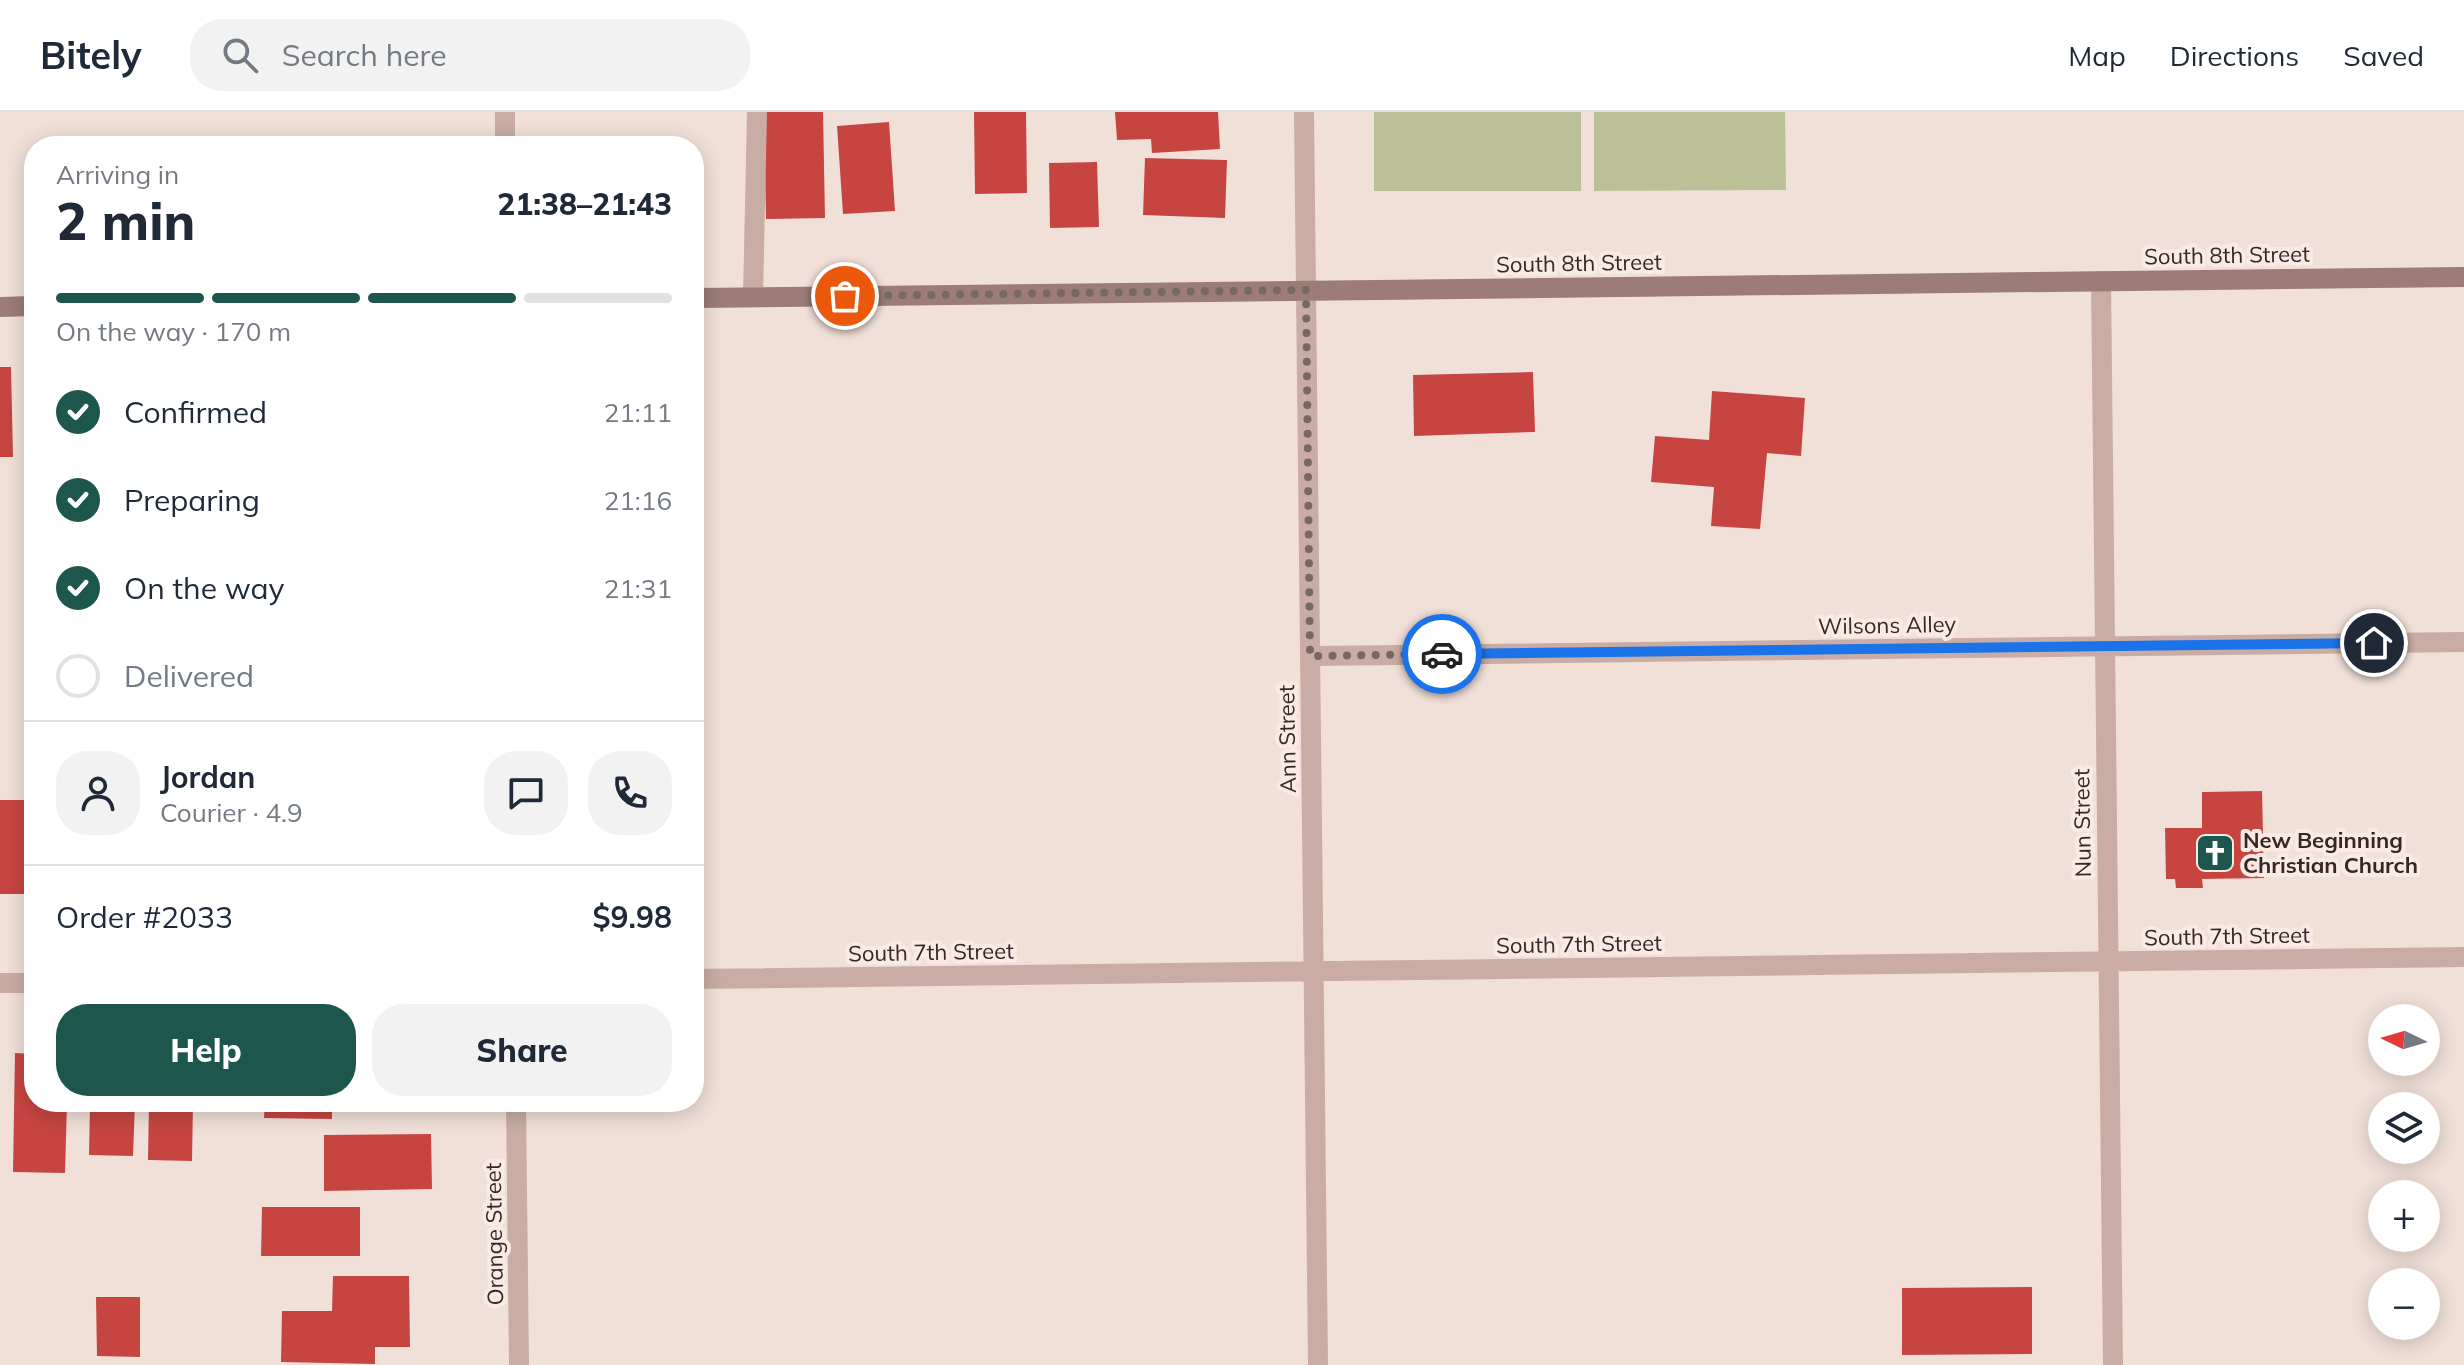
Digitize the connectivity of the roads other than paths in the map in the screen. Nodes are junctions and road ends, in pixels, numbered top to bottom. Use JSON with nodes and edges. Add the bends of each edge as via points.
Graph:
{"nodes":[{"id":1,"x":505,"y":112,"type":"edge"},
{"id":2,"x":757,"y":112,"type":"edge"},
{"id":3,"x":1304,"y":112,"type":"edge"},
{"id":4,"x":505,"y":136,"type":"edge"},
{"id":5,"x":2464,"y":277,"type":"edge"},
{"id":6,"x":2101,"y":281,"type":"junction"},
{"id":7,"x":1306,"y":290,"type":"junction"},
{"id":8,"x":753,"y":297,"type":"junction"},
{"id":9,"x":704,"y":298,"type":"edge"},
{"id":10,"x":24,"y":306,"type":"edge"},
{"id":11,"x":0,"y":307,"type":"edge"},
{"id":12,"x":2464,"y":642,"type":"edge"},
{"id":13,"x":2105,"y":646,"type":"junction"},
{"id":14,"x":1310,"y":656,"type":"junction"},
{"id":15,"x":2464,"y":957,"type":"edge"},
{"id":16,"x":2108,"y":961,"type":"junction"},
{"id":17,"x":1313,"y":971,"type":"junction"},
{"id":18,"x":704,"y":979,"type":"edge"},
{"id":19,"x":0,"y":983,"type":"edge"},
{"id":20,"x":24,"y":983,"type":"edge"},
{"id":21,"x":516,"y":1112,"type":"edge"},
{"id":22,"x":519,"y":1365,"type":"edge"},
{"id":23,"x":1318,"y":1365,"type":"edge"},
{"id":24,"x":2113,"y":1365,"type":"edge"}],
"edges":[{"from":1,"to":4,"type":"street"},
{"from":2,"to":8,"type":"street"},
{"from":3,"to":7,"type":"street","name":"Ann Street"},
{"from":5,"to":6,"type":"street","name":"South 8th Street"},
{"from":6,"to":7,"type":"street","name":"South 8th Street"},
{"from":6,"to":13,"type":"street","name":"Nun Street"},
{"from":7,"to":8,"type":"street","name":"South 8th Street"},
{"from":7,"to":14,"type":"street","name":"Ann Street"},
{"from":8,"to":9,"type":"street","name":"South 8th Street"},
{"from":10,"to":11,"type":"street"},
{"from":12,"to":13,"type":"street","name":"Wilsons Alley"},
{"from":13,"to":14,"type":"street","name":"Wilsons Alley"},
{"from":13,"to":16,"type":"street","name":"Nun Street"},
{"from":14,"to":17,"type":"street","name":"Ann Street"},
{"from":15,"to":16,"type":"street","name":"South 7th Street"},
{"from":16,"to":17,"type":"street","name":"South 7th Street"},
{"from":16,"to":24,"type":"street","name":"Nun Street"},
{"from":17,"to":18,"type":"street","name":"South 7th Street"},
{"from":17,"to":23,"type":"street","name":"Ann Street"},
{"from":19,"to":20,"type":"street"},
{"from":21,"to":22,"type":"street","name":"Orange Street"}]}
